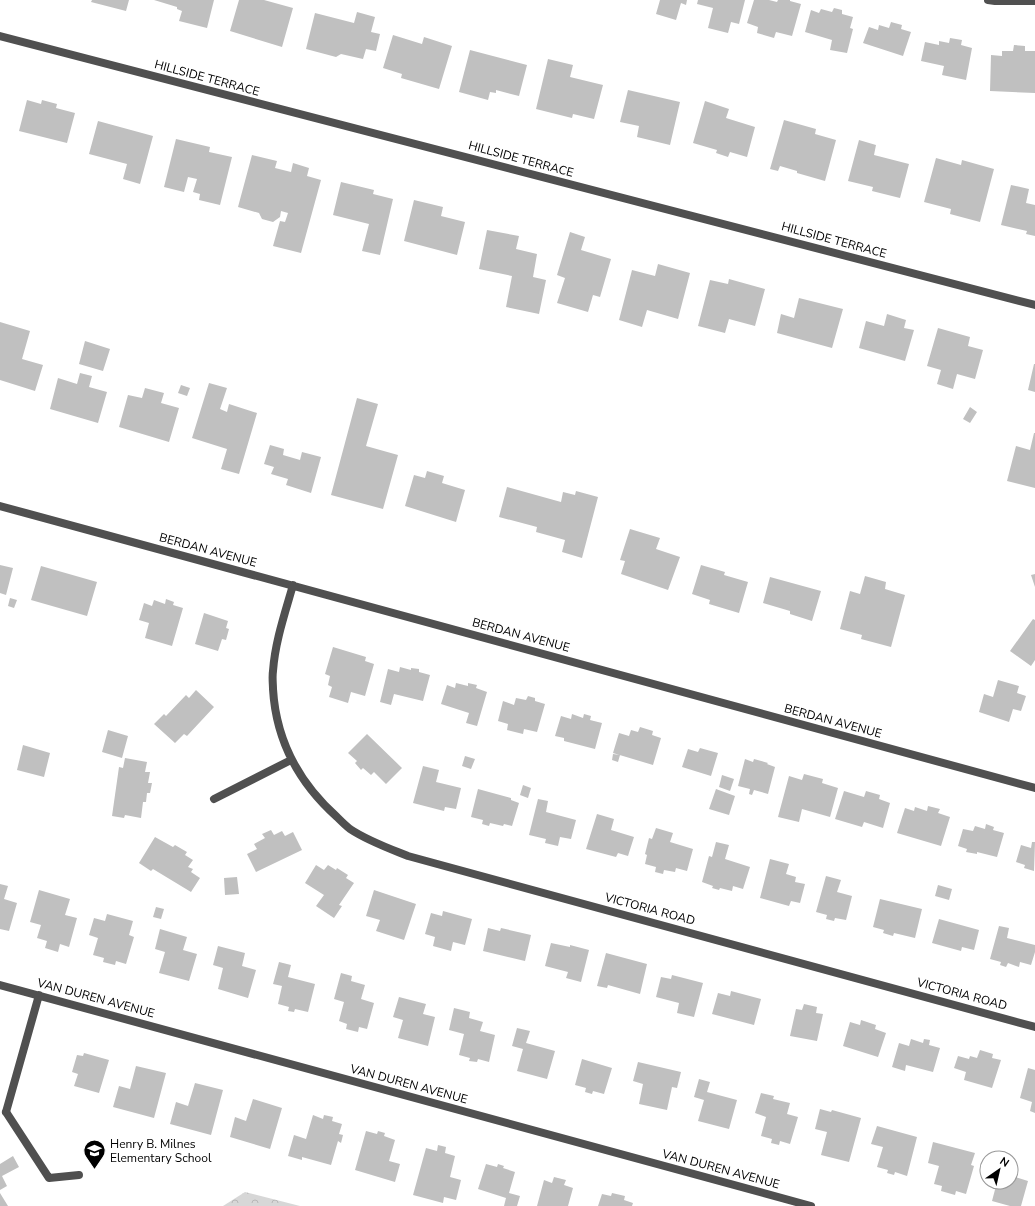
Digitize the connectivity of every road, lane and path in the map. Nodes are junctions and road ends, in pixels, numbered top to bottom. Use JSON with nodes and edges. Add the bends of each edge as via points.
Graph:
{"nodes":[{"id":1,"x":988,"y":0,"type":"edge"},
{"id":2,"x":1035,"y":1,"type":"edge"},
{"id":3,"x":0,"y":36,"type":"edge"},
{"id":4,"x":1035,"y":305,"type":"edge"},
{"id":5,"x":0,"y":506,"type":"edge"},
{"id":6,"x":293,"y":585,"type":"junction"},
{"id":7,"x":291,"y":760,"type":"junction"},
{"id":8,"x":1035,"y":788,"type":"edge"},
{"id":9,"x":214,"y":799,"type":"dead end"},
{"id":10,"x":0,"y":985,"type":"edge"},
{"id":11,"x":39,"y":995,"type":"junction"},
{"id":12,"x":1035,"y":1027,"type":"edge"},
{"id":13,"x":79,"y":1175,"type":"dead end"},
{"id":14,"x":811,"y":1206,"type":"edge"}],
"edges":[{"from":1,"to":2,"type":"street"},
{"from":3,"to":4,"type":"street","name":"HILLSIDE TERRACE"},
{"from":5,"to":6,"type":"street","name":"BERDAN AVENUE"},
{"from":6,"to":7,"type":"street","name":"VICTORIA ROAD","via":[[272,672],[280,732]]},
{"from":6,"to":8,"type":"street","name":"BERDAN AVENUE"},
{"from":7,"to":9,"type":"street"},
{"from":7,"to":12,"type":"street","name":"VICTORIA ROAD","via":[[310,789],[327,808],[350,829],[385,848]]},
{"from":10,"to":11,"type":"street","name":"VAN DUREN AVENUE"},
{"from":11,"to":13,"type":"street","via":[[6,1112],[49,1178]]},
{"from":11,"to":14,"type":"street","name":"VAN DUREN AVENUE"}]}
